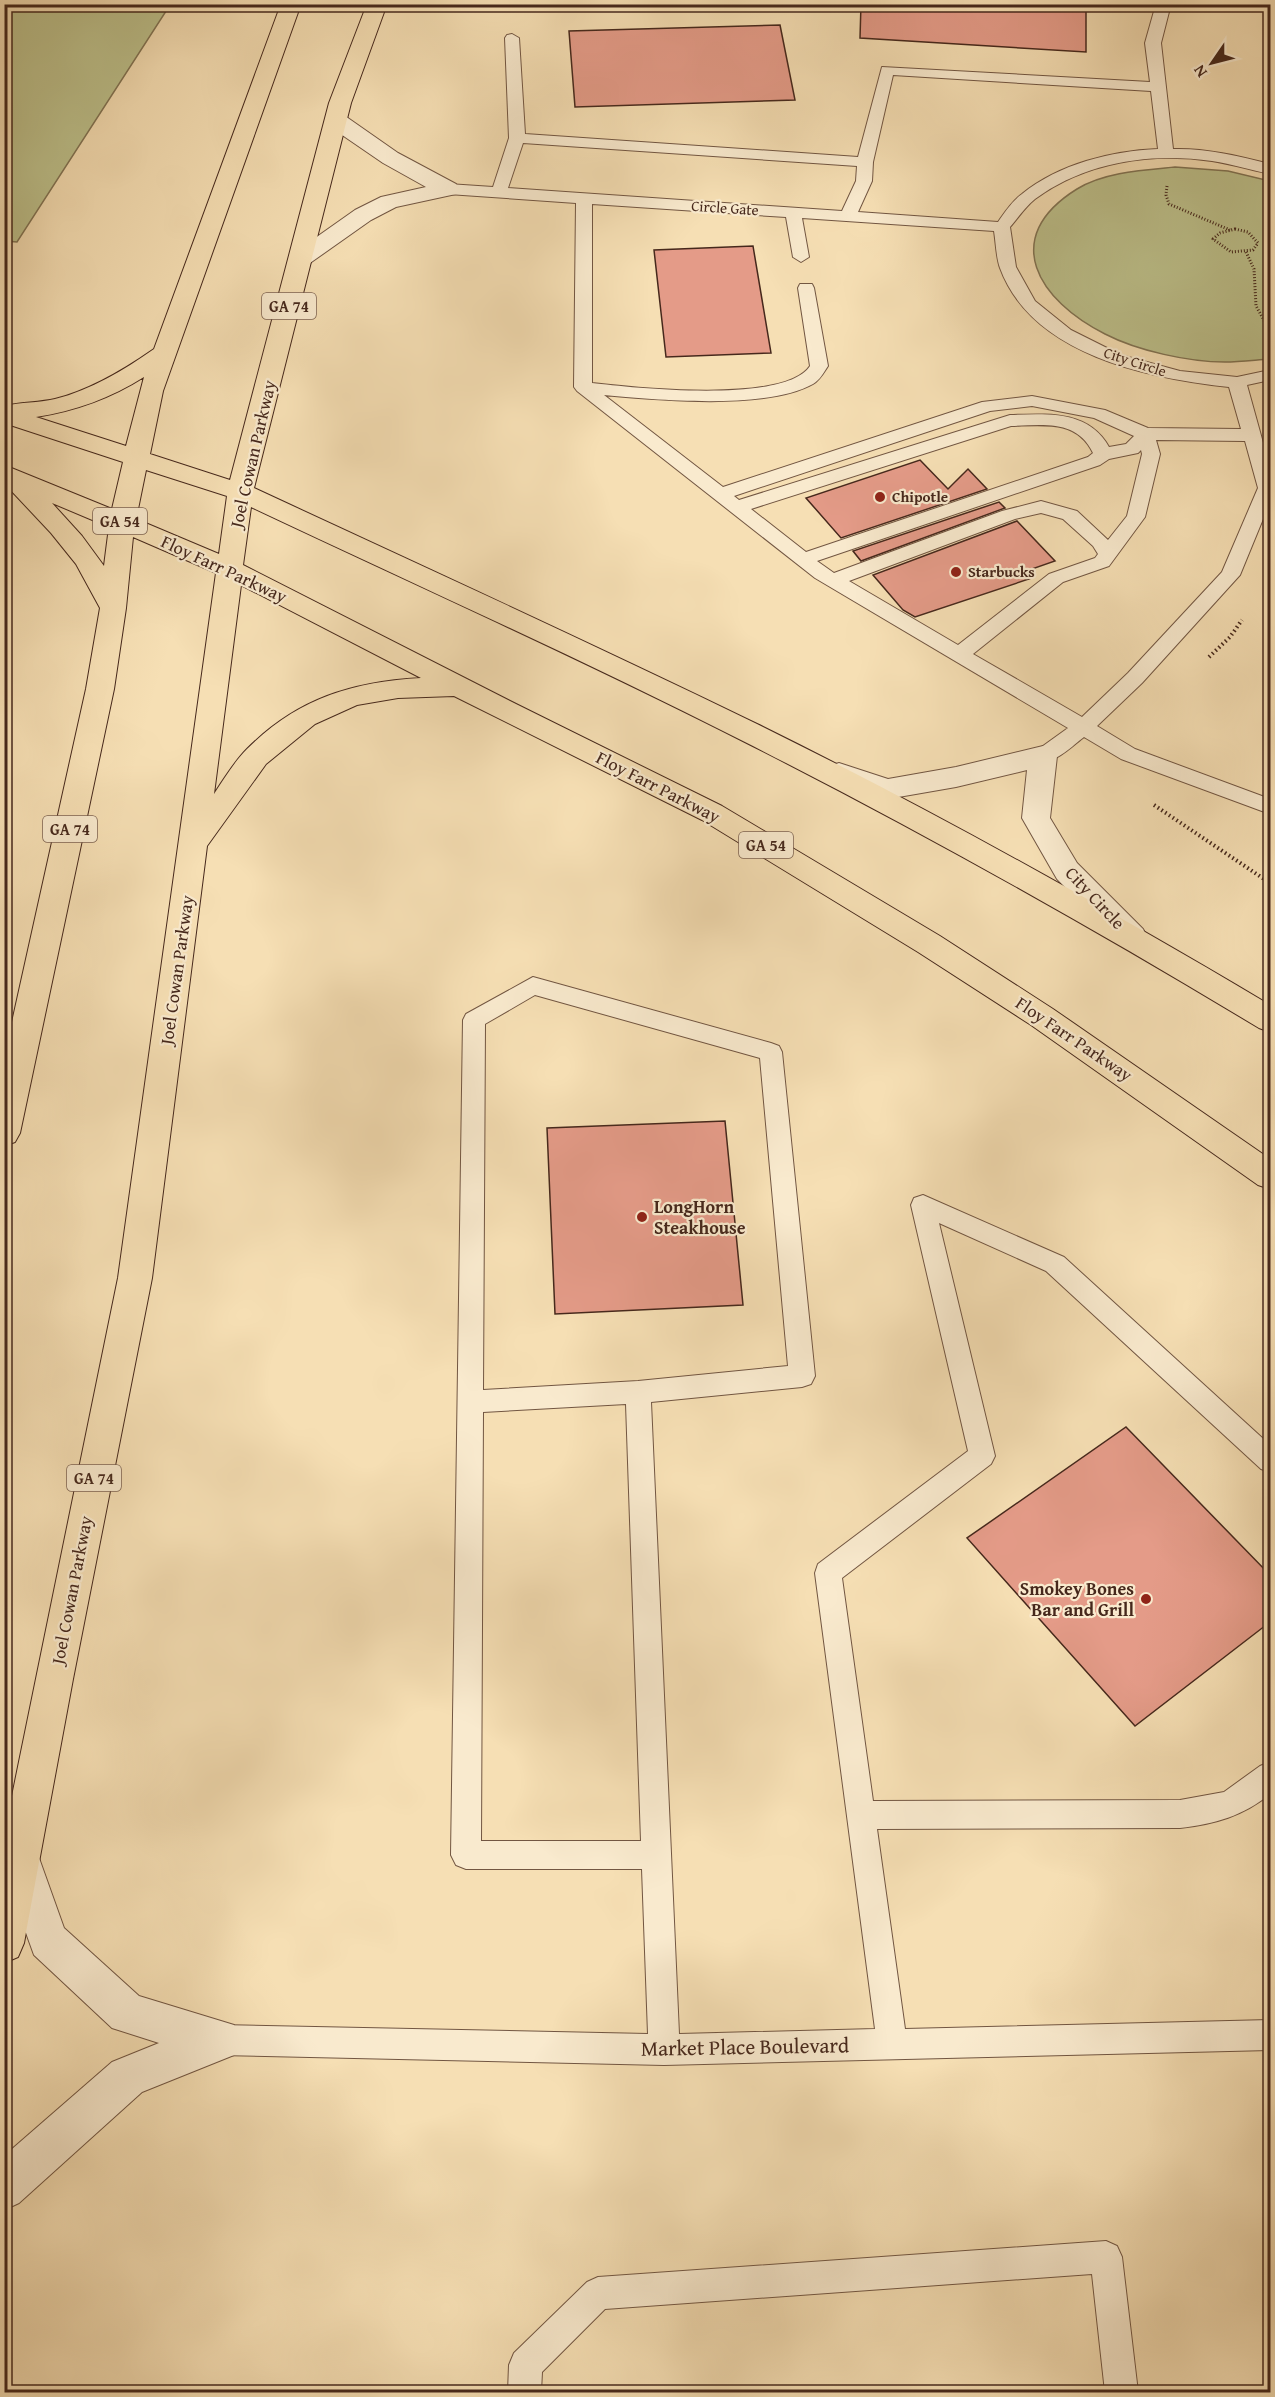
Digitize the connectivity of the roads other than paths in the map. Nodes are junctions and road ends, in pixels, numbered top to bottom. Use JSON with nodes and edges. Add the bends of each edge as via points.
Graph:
{"nodes":[{"id":1,"x":291,"y":4,"type":"edge"},
{"id":2,"x":377,"y":4,"type":"edge"},
{"id":3,"x":1164,"y":4,"type":"edge"},
{"id":4,"x":512,"y":38,"type":"dead end"},
{"id":5,"x":1158,"y":87,"type":"junction"},
{"id":6,"x":338,"y":121,"type":"junction"},
{"id":7,"x":517,"y":138,"type":"junction"},
{"id":8,"x":1166,"y":154,"type":"junction"},
{"id":9,"x":866,"y":162,"type":"junction"},
{"id":10,"x":1270,"y":169,"type":"edge"},
{"id":11,"x":448,"y":189,"type":"junction"},
{"id":12,"x":499,"y":192,"type":"junction"},
{"id":13,"x":584,"y":198,"type":"junction"},
{"id":14,"x":794,"y":212,"type":"junction"},
{"id":15,"x":848,"y":216,"type":"junction"},
{"id":16,"x":1002,"y":227,"type":"junction"},
{"id":17,"x":801,"y":257,"type":"dead end"},
{"id":18,"x":302,"y":258,"type":"junction"},
{"id":19,"x":806,"y":288,"type":"dead end"},
{"id":20,"x":164,"y":353,"type":"junction"},
{"id":21,"x":1270,"y":375,"type":"edge"},
{"id":22,"x":1237,"y":382,"type":"junction"},
{"id":23,"x":583,"y":387,"type":"junction"},
{"id":24,"x":4,"y":413,"type":"edge"},
{"id":25,"x":1145,"y":434,"type":"junction"},
{"id":26,"x":1251,"y":435,"type":"junction"},
{"id":27,"x":1103,"y":454,"type":"junction"},
{"id":28,"x":137,"y":456,"type":"junction"},
{"id":29,"x":8,"y":474,"type":"edge"},
{"id":30,"x":240,"y":492,"type":"junction"},
{"id":31,"x":720,"y":494,"type":"junction"},
{"id":32,"x":737,"y":507,"type":"junction"},
{"id":33,"x":122,"y":522,"type":"junction"},
{"id":34,"x":1107,"y":554,"type":"junction"},
{"id":35,"x":803,"y":559,"type":"junction"},
{"id":36,"x":229,"y":568,"type":"junction"},
{"id":37,"x":833,"y":580,"type":"junction"},
{"id":38,"x":113,"y":608,"type":"junction"},
{"id":39,"x":958,"y":655,"type":"junction"},
{"id":40,"x":459,"y":686,"type":"junction"},
{"id":41,"x":1083,"y":728,"type":"junction"},
{"id":42,"x":1043,"y":756,"type":"junction"},
{"id":43,"x":803,"y":761,"type":"junction"},
{"id":44,"x":1270,"y":807,"type":"edge"},
{"id":45,"x":195,"y":841,"type":"junction"},
{"id":46,"x":1132,"y":937,"type":"junction"},
{"id":47,"x":1270,"y":1020,"type":"edge"},
{"id":48,"x":4,"y":1133,"type":"edge"},
{"id":49,"x":1270,"y":1176,"type":"edge"},
{"id":50,"x":638,"y":1392,"type":"junction"},
{"id":51,"x":470,"y":1402,"type":"junction"},
{"id":52,"x":1270,"y":1461,"type":"edge"},
{"id":53,"x":1270,"y":1776,"type":"edge"},
{"id":54,"x":861,"y":1815,"type":"junction"},
{"id":55,"x":657,"y":1855,"type":"junction"},
{"id":56,"x":20,"y":1858,"type":"junction"},
{"id":57,"x":4,"y":1943,"type":"edge"},
{"id":58,"x":1270,"y":2035,"type":"edge"},
{"id":59,"x":219,"y":2040,"type":"junction"},
{"id":60,"x":892,"y":2044,"type":"junction"},
{"id":61,"x":664,"y":2050,"type":"junction"},
{"id":62,"x":4,"y":2188,"type":"edge"},
{"id":63,"x":525,"y":2392,"type":"edge"},
{"id":64,"x":1122,"y":2392,"type":"edge"}],
"edges":[{"from":1,"to":20,"type":"main road","number":"GA 74"},
{"from":2,"to":6,"type":"main road","name":"Joel Cowan Parkway","number":"GA 74","via":[[340,103]]},
{"from":3,"to":5,"type":"lane","via":[[1153,43]]},
{"from":4,"to":7,"type":"lane"},
{"from":5,"to":8,"type":"lane"},
{"from":5,"to":9,"type":"lane","via":[[886,70]]},
{"from":6,"to":11,"type":"street","name":"Circle Gate","via":[[370,147]]},
{"from":6,"to":18,"type":"main road","name":"Joel Cowan Parkway","number":"GA 74"},
{"from":7,"to":9,"type":"lane"},
{"from":7,"to":12,"type":"lane"},
{"from":8,"to":10,"type":"lane","via":[[1206,155]]},
{"from":8,"to":16,"type":"lane","via":[[1104,161],[1067,174],[1028,196]]},
{"from":9,"to":15,"type":"lane","via":[[864,181]]},
{"from":11,"to":12,"type":"lane","name":"Circle Gate"},
{"from":11,"to":18,"type":"street","name":"Circle Gate","via":[[389,202],[363,215]]},
{"from":12,"to":13,"type":"lane","name":"Circle Gate"},
{"from":13,"to":14,"type":"lane","name":"Circle Gate"},
{"from":13,"to":23,"type":"lane"},
{"from":14,"to":15,"type":"lane","name":"Circle Gate"},
{"from":14,"to":17,"type":"lane"},
{"from":15,"to":16,"type":"lane","name":"Circle Gate"},
{"from":16,"to":22,"type":"lane","name":"City Circle","via":[[1008,267],[1028,304],[1065,334],[1115,359],[1179,376]]},
{"from":18,"to":30,"type":"main road","name":"Joel Cowan Parkway","number":"GA 74"},
{"from":19,"to":23,"type":"lane","via":[[819,366],[810,378],[793,386],[741,394],[640,394]]},
{"from":20,"to":24,"type":"main road","via":[[131,376],[80,401],[36,411]]},
{"from":20,"to":28,"type":"main road","number":"GA 74"},
{"from":21,"to":22,"type":"lane","name":"City Circle"},
{"from":22,"to":26,"type":"lane"},
{"from":23,"to":31,"type":"lane"},
{"from":24,"to":28,"type":"main road"},
{"from":25,"to":26,"type":"lane"},
{"from":25,"to":27,"type":"lane","via":[[1132,449]]},
{"from":25,"to":31,"type":"lane","via":[[1099,414],[1062,406],[1032,401],[988,406]]},
{"from":25,"to":34,"type":"lane","via":[[1151,454],[1136,517]]},
{"from":26,"to":41,"type":"lane","via":[[1267,488],[1230,575]]},
{"from":27,"to":32,"type":"lane","via":[[1088,430],[1044,420],[1010,421]]},
{"from":27,"to":35,"type":"lane","via":[[1094,461]]},
{"from":28,"to":30,"type":"main road"},
{"from":28,"to":33,"type":"main road","number":"GA 74"},
{"from":29,"to":33,"type":"main road","name":"Floy Farr Parkway","number":"GA 54"},
{"from":29,"to":38,"type":"main road","via":[[70,539],[106,590]]},
{"from":30,"to":36,"type":"main road","name":"Joel Cowan Parkway","number":"GA 74"},
{"from":30,"to":43,"type":"main road","via":[[555,639]]},
{"from":31,"to":32,"type":"lane"},
{"from":32,"to":35,"type":"lane"},
{"from":33,"to":36,"type":"main road","name":"Floy Farr Parkway","number":"GA 54"},
{"from":33,"to":38,"type":"main road","number":"GA 74"},
{"from":34,"to":37,"type":"lane","via":[[1100,542],[1070,514],[1041,507],[1008,515]]},
{"from":34,"to":39,"type":"lane","via":[[1102,562],[1056,578]]},
{"from":35,"to":37,"type":"lane"},
{"from":36,"to":40,"type":"main road","name":"Floy Farr Parkway","number":"GA 54"},
{"from":36,"to":45,"type":"main road","name":"Joel Cowan Parkway","number":"GA 74"},
{"from":37,"to":39,"type":"lane"},
{"from":38,"to":48,"type":"main road","number":"GA 74","via":[[100,689]]},
{"from":39,"to":41,"type":"lane"},
{"from":40,"to":45,"type":"main road","via":[[352,696],[305,717],[256,757]]},
{"from":40,"to":49,"type":"main road","name":"Floy Farr Parkway","number":"GA 54","via":[[712,813],[819,876],[1042,1017]]},
{"from":41,"to":42,"type":"lane"},
{"from":41,"to":44,"type":"lane","via":[[1128,754]]},
{"from":42,"to":43,"type":"street","via":[[887,789]]},
{"from":42,"to":46,"type":"street","name":"City Circle","via":[[1036,818],[1067,871]]},
{"from":43,"to":46,"type":"main road"},
{"from":45,"to":56,"type":"main road","name":"Joel Cowan Parkway","number":"GA 74","via":[[135,1278]]},
{"from":46,"to":47,"type":"main road"},
{"from":50,"to":51,"type":"lane"},
{"from":50,"to":51,"type":"lane","via":[[802,1376],[771,1052],[533,986],[474,1020]]},
{"from":50,"to":55,"type":"lane"},
{"from":51,"to":55,"type":"lane","via":[[466,1855]]},
{"from":52,"to":54,"type":"lane","via":[[1055,1264],[923,1205],[982,1456],[828,1573]]},
{"from":53,"to":54,"type":"lane","via":[[1242,1800],[1218,1810],[1180,1814]]},
{"from":54,"to":60,"type":"lane"},
{"from":55,"to":61,"type":"lane"},
{"from":56,"to":57,"type":"main road","name":"Joel Cowan Parkway","number":"GA 74"},
{"from":56,"to":59,"type":"street","name":"Market Place Boulevard","via":[[48,1941],[127,2013]]},
{"from":58,"to":60,"type":"lane","name":"Market Place Boulevard"},
{"from":59,"to":61,"type":"lane","name":"Market Place Boulevard"},
{"from":59,"to":62,"type":"street","name":"Market Place Boulevard","via":[[127,2077]]},
{"from":60,"to":61,"type":"lane","name":"Market Place Boulevard"},
{"from":63,"to":64,"type":"lane","via":[[526,2365],[598,2293],[1106,2257]]}]}
